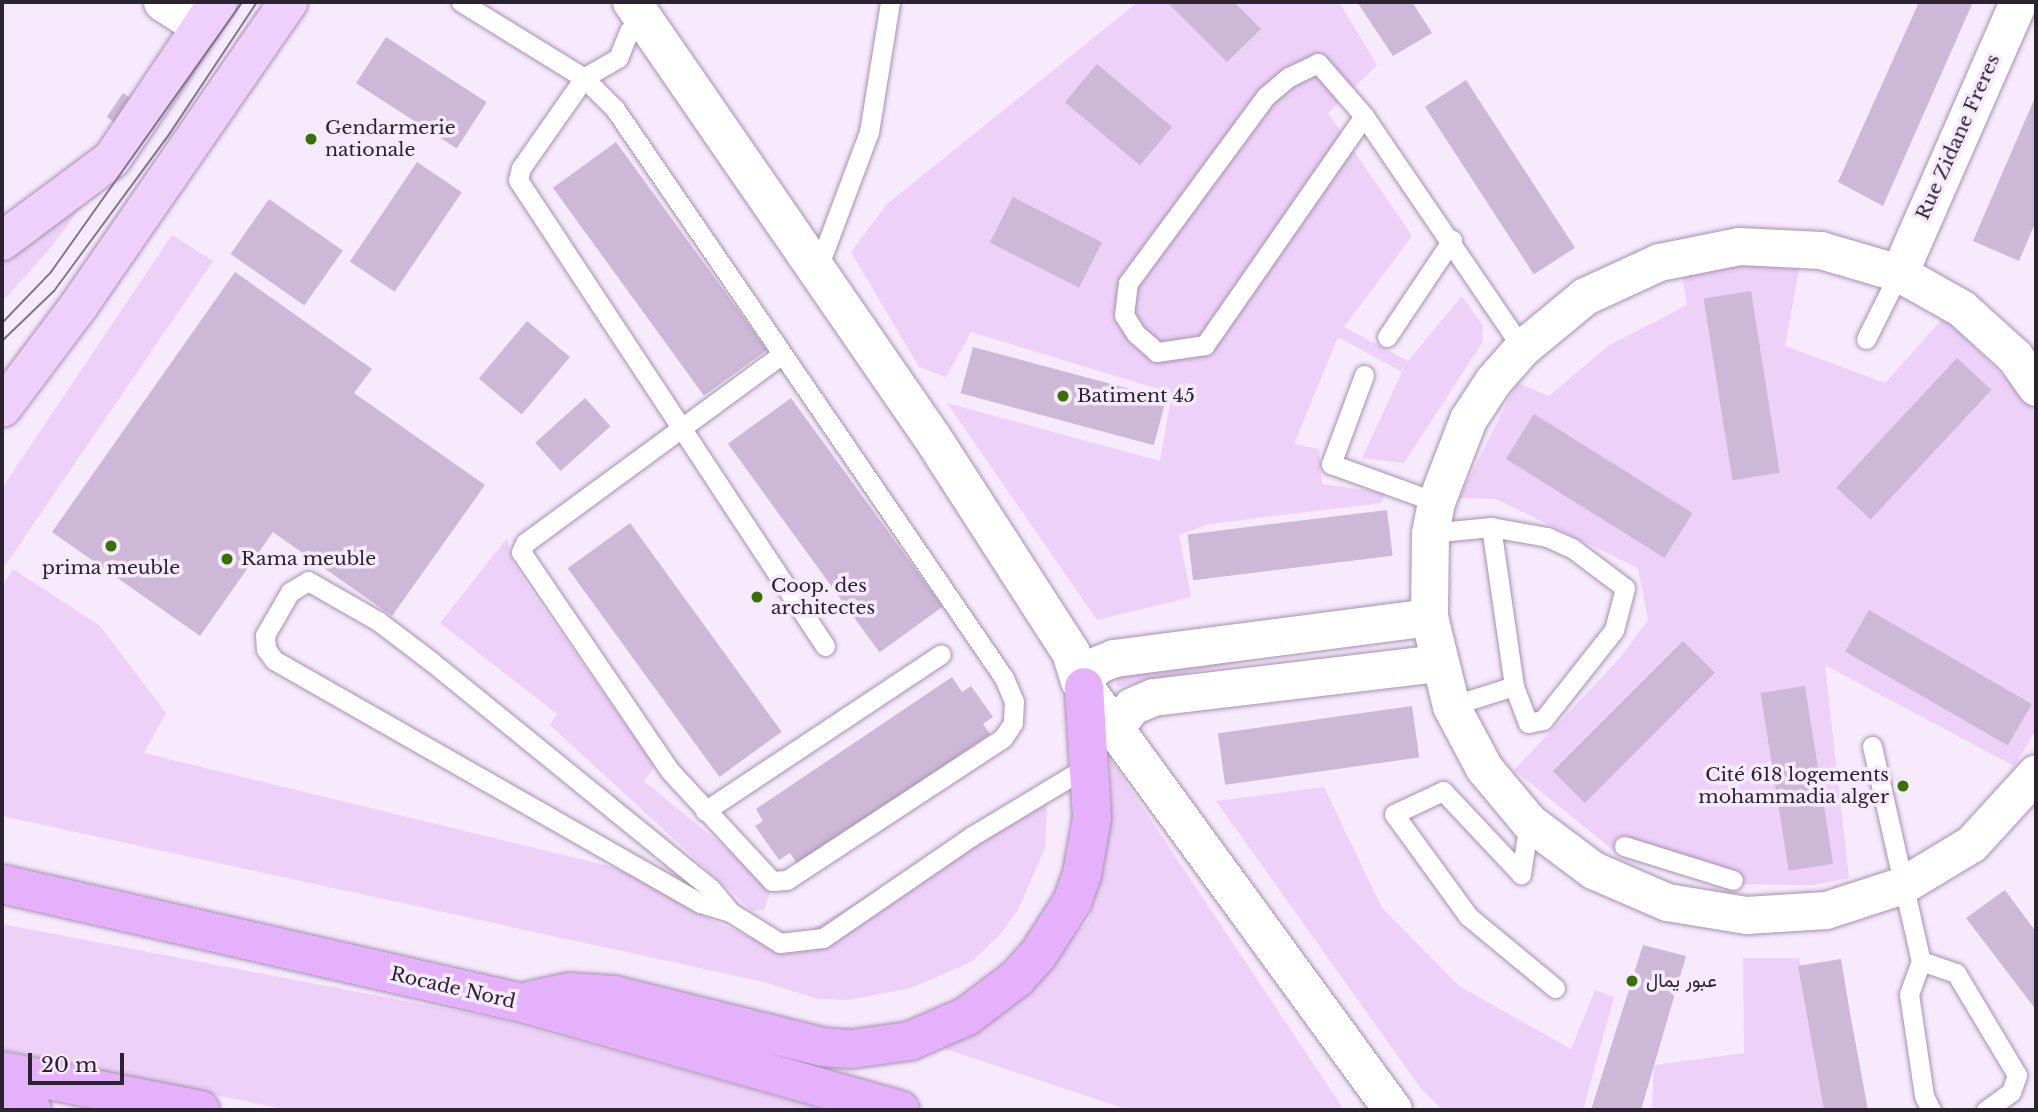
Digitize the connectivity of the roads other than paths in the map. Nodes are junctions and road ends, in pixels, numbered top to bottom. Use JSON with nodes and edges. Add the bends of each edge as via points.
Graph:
{"nodes":[{"id":1,"x":162,"y":2,"type":"edge"},
{"id":2,"x":288,"y":2,"type":"edge"},
{"id":3,"x":461,"y":2,"type":"edge"},
{"id":4,"x":890,"y":2,"type":"edge"},
{"id":5,"x":2018,"y":2,"type":"edge"},
{"id":6,"x":623,"y":11,"type":"edge"},
{"id":7,"x":210,"y":14,"type":"edge"},
{"id":8,"x":584,"y":78,"type":"junction"},
{"id":9,"x":1364,"y":116,"type":"junction"},
{"id":10,"x":1452,"y":240,"type":"junction"},
{"id":11,"x":2,"y":241,"type":"edge"},
{"id":12,"x":816,"y":272,"type":"junction"},
{"id":13,"x":1899,"y":273,"type":"junction"},
{"id":14,"x":836,"y":316,"type":"junction"},
{"id":15,"x":1387,"y":337,"type":"dead end"},
{"id":16,"x":1866,"y":339,"type":"dead end"},
{"id":17,"x":1522,"y":348,"type":"junction"},
{"id":18,"x":782,"y":354,"type":"junction"},
{"id":19,"x":1364,"y":376,"type":"dead end"},
{"id":20,"x":2036,"y":387,"type":"edge"},
{"id":21,"x":2,"y":408,"type":"edge"},
{"id":22,"x":680,"y":428,"type":"junction"},
{"id":23,"x":1433,"y":517,"type":"junction"},
{"id":24,"x":1491,"y":527,"type":"junction"},
{"id":25,"x":1429,"y":617,"type":"junction"},
{"id":26,"x":825,"y":646,"type":"dead end"},
{"id":27,"x":941,"y":654,"type":"dead end"},
{"id":28,"x":1437,"y":663,"type":"junction"},
{"id":29,"x":1082,"y":684,"type":"junction"},
{"id":30,"x":1514,"y":686,"type":"junction"},
{"id":31,"x":1451,"y":705,"type":"junction"},
{"id":32,"x":1114,"y":729,"type":"junction"},
{"id":33,"x":1872,"y":747,"type":"dead end"},
{"id":34,"x":1088,"y":766,"type":"junction"},
{"id":35,"x":2036,"y":773,"type":"edge"},
{"id":36,"x":705,"y":811,"type":"junction"},
{"id":37,"x":1529,"y":822,"type":"junction"},
{"id":38,"x":1624,"y":846,"type":"dead end"},
{"id":39,"x":1680,"y":863,"type":"junction"},
{"id":40,"x":1733,"y":880,"type":"dead end"},
{"id":41,"x":2,"y":884,"type":"edge"},
{"id":42,"x":1903,"y":886,"type":"junction"},
{"id":43,"x":1667,"y":902,"type":"junction"},
{"id":44,"x":730,"y":912,"type":"junction"},
{"id":45,"x":1921,"y":961,"type":"junction"},
{"id":46,"x":1555,"y":988,"type":"dead end"},
{"id":47,"x":522,"y":1003,"type":"junction"},
{"id":48,"x":2,"y":1071,"type":"edge"},
{"id":49,"x":2,"y":1094,"type":"edge"},
{"id":50,"x":32,"y":1110,"type":"edge"},
{"id":51,"x":200,"y":1110,"type":"edge"},
{"id":52,"x":900,"y":1110,"type":"edge"},
{"id":53,"x":1393,"y":1110,"type":"edge"},
{"id":54,"x":1931,"y":1110,"type":"edge"},
{"id":55,"x":1986,"y":1110,"type":"edge"}],
"edges":[{"from":1,"to":7,"type":"street"},
{"from":2,"to":21,"type":"main road","via":[[80,304]]},
{"from":3,"to":8,"type":"lane"},
{"from":4,"to":12,"type":"lane","via":[[869,132]]},
{"from":5,"to":13,"type":"street","name":"Rue Zidane Freres"},
{"from":6,"to":8,"type":"lane","via":[[618,58]]},
{"from":6,"to":12,"type":"street"},
{"from":6,"to":14,"type":"street"},
{"from":7,"to":11,"type":"main road","via":[[112,159]]},
{"from":8,"to":18,"type":"lane","via":[[615,109]]},
{"from":8,"to":22,"type":"lane","via":[[521,168],[518,180]]},
{"from":9,"to":9,"type":"lane","via":[[1318,63],[1289,77],[1266,96],[1128,283],[1124,315],[1136,334],[1157,352],[1205,345]]},
{"from":9,"to":10,"type":"lane"},
{"from":10,"to":15,"type":"lane"},
{"from":10,"to":17,"type":"lane"},
{"from":12,"to":14,"type":"street"},
{"from":13,"to":16,"type":"lane"},
{"from":13,"to":17,"type":"street","via":[[1821,250],[1739,246],[1686,256],[1659,262],[1585,296]]},
{"from":13,"to":20,"type":"street","via":[[1961,309],[2014,356]]},
{"from":14,"to":29,"type":"street","via":[[1057,664]]},
{"from":17,"to":23,"type":"street","via":[[1468,419]]},
{"from":18,"to":22,"type":"lane"},
{"from":18,"to":36,"type":"lane","via":[[1004,678],[1014,701],[1013,723],[1003,738],[787,880],[772,881],[757,869]]},
{"from":19,"to":23,"type":"lane","via":[[1331,464]]},
{"from":22,"to":26,"type":"lane"},
{"from":22,"to":36,"type":"lane","via":[[525,542],[522,552],[670,771]]},
{"from":23,"to":24,"type":"lane"},
{"from":23,"to":25,"type":"street"},
{"from":24,"to":30,"type":"lane"},
{"from":24,"to":30,"type":"lane","via":[[1547,537],[1573,548],[1625,588],[1614,630],[1543,720],[1528,723]]},
{"from":25,"to":28,"type":"street"},
{"from":25,"to":29,"type":"street","via":[[1114,658],[1099,663]]},
{"from":27,"to":36,"type":"lane"},
{"from":28,"to":31,"type":"street"},
{"from":28,"to":32,"type":"street","via":[[1153,697],[1132,706]]},
{"from":29,"to":32,"type":"street"},
{"from":29,"to":34,"type":"highway"},
{"from":30,"to":31,"type":"lane"},
{"from":31,"to":37,"type":"street","via":[[1484,768]]},
{"from":32,"to":53,"type":"street"},
{"from":33,"to":42,"type":"lane"},
{"from":34,"to":44,"type":"lane","via":[[972,836],[823,938],[780,943]]},
{"from":34,"to":47,"type":"highway","via":[[1089,844],[1083,874],[1062,920],[1017,978],[939,1031],[890,1045],[822,1047],[592,992]]},
{"from":35,"to":42,"type":"street","via":[[1971,844]]},
{"from":37,"to":43,"type":"street","via":[[1593,870]]},
{"from":37,"to":46,"type":"lane","via":[[1521,874],[1443,791],[1394,814],[1468,916]]},
{"from":38,"to":39,"type":"lane"},
{"from":39,"to":40,"type":"lane"},
{"from":39,"to":43,"type":"lane"},
{"from":41,"to":47,"type":"highway","name":"Rocade Nord"},
{"from":42,"to":43,"type":"street","via":[[1826,910],[1786,913],[1746,915]]},
{"from":42,"to":45,"type":"lane"},
{"from":44,"to":44,"type":"lane","via":[[711,889],[406,641],[314,582],[301,582],[290,592],[265,635],[266,649],[274,660],[700,903]]},
{"from":45,"to":54,"type":"lane","via":[[1909,995],[1924,1096]]},
{"from":45,"to":55,"type":"lane","via":[[1956,973],[2017,1075],[2011,1092]]},
{"from":47,"to":52,"type":"highway","name":"Rocade Nord"},
{"from":48,"to":51,"type":"highway"},
{"from":49,"to":50,"type":"highway"}]}
